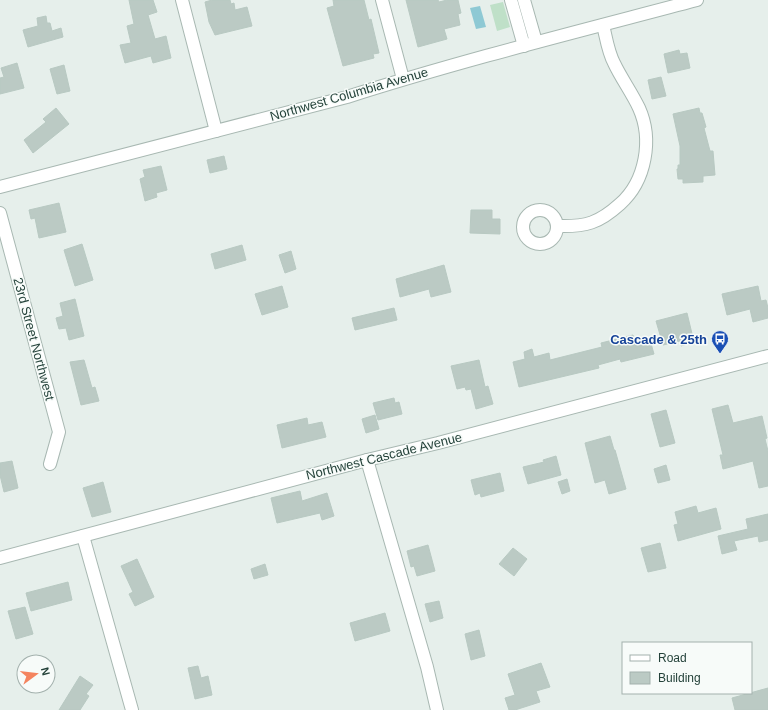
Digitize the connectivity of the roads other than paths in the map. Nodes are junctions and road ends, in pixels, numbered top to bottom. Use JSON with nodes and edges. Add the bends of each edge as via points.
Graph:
{"nodes":[{"id":1,"x":182,"y":0,"type":"edge"},
{"id":2,"x":382,"y":0,"type":"edge"},
{"id":3,"x":512,"y":0,"type":"edge"},
{"id":4,"x":524,"y":0,"type":"edge"},
{"id":5,"x":697,"y":0,"type":"edge"},
{"id":6,"x":603,"y":25,"type":"junction"},
{"id":7,"x":530,"y":44,"type":"junction"},
{"id":8,"x":403,"y":79,"type":"junction"},
{"id":9,"x":216,"y":131,"type":"junction"},
{"id":10,"x":0,"y":187,"type":"edge"},
{"id":11,"x":0,"y":213,"type":"edge"},
{"id":12,"x":557,"y":226,"type":"dead end"},
{"id":13,"x":768,"y":356,"type":"edge"},
{"id":14,"x":367,"y":460,"type":"junction"},
{"id":15,"x":50,"y":464,"type":"dead end"},
{"id":16,"x":83,"y":536,"type":"junction"},
{"id":17,"x":0,"y":558,"type":"edge"},
{"id":18,"x":132,"y":710,"type":"edge"},
{"id":19,"x":437,"y":710,"type":"edge"}],
"edges":[{"from":1,"to":9,"type":"street"},
{"from":2,"to":8,"type":"street"},
{"from":3,"to":7,"type":"street"},
{"from":4,"to":7,"type":"street"},
{"from":5,"to":6,"type":"street","name":"Northwest Columbia Avenue"},
{"from":6,"to":7,"type":"street","name":"Northwest Columbia Avenue"},
{"from":6,"to":12,"type":"street","via":[[613,61],[639,109],[646,136],[645,160],[638,179],[626,198],[608,215],[588,225]]},
{"from":7,"to":8,"type":"street","name":"Northwest Columbia Avenue"},
{"from":8,"to":9,"type":"street","name":"Northwest Columbia Avenue","via":[[347,97]]},
{"from":9,"to":10,"type":"street","name":"Northwest Columbia Avenue"},
{"from":11,"to":15,"type":"street","name":"23rd Street Northwest","via":[[59,432]]},
{"from":13,"to":14,"type":"street","name":"Northwest Cascade Avenue"},
{"from":14,"to":16,"type":"street","name":"Northwest Cascade Avenue"},
{"from":14,"to":19,"type":"street"},
{"from":16,"to":17,"type":"street","name":"Northwest Cascade Avenue"},
{"from":16,"to":18,"type":"street"}]}
